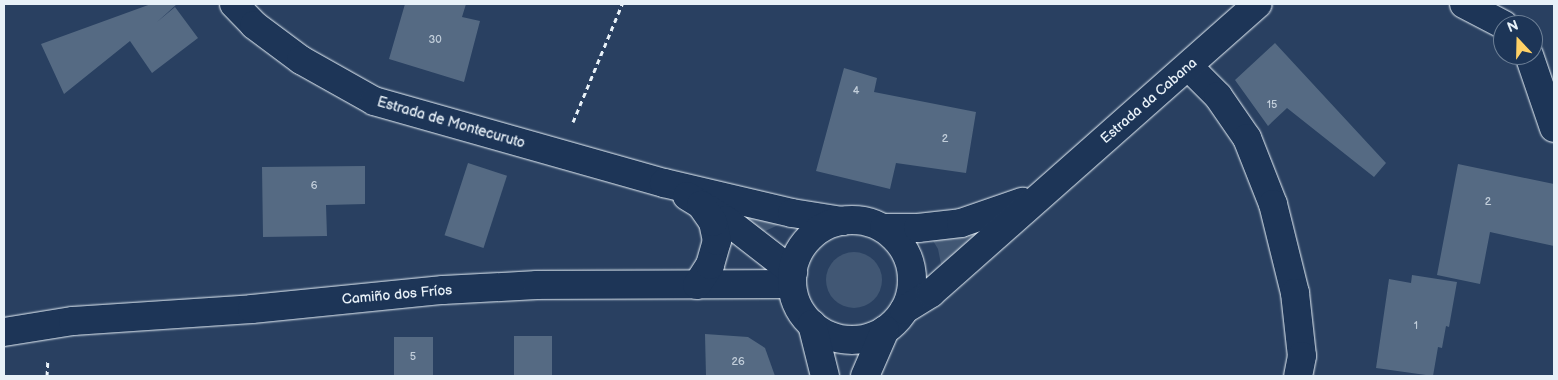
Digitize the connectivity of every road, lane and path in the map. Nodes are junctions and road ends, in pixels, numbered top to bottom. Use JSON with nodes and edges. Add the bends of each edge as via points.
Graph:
{"nodes":[{"id":1,"x":234,"y":4,"type":"edge"},
{"id":2,"x":622,"y":4,"type":"edge"},
{"id":3,"x":1258,"y":4,"type":"edge"},
{"id":4,"x":1464,"y":4,"type":"edge"},
{"id":5,"x":1493,"y":19,"type":"edge"},
{"id":6,"x":1532,"y":65,"type":"edge"},
{"id":7,"x":1189,"y":67,"type":"junction"},
{"id":8,"x":1554,"y":128,"type":"edge"},
{"id":9,"x":559,"y":155,"type":"junction"},
{"id":10,"x":664,"y":182,"type":"junction"},
{"id":11,"x":1038,"y":196,"type":"junction"},
{"id":12,"x":700,"y":204,"type":"junction"},
{"id":13,"x":842,"y":221,"type":"junction"},
{"id":14,"x":884,"y":228,"type":"junction"},
{"id":15,"x":792,"y":278,"type":"junction"},
{"id":16,"x":697,"y":285,"type":"junction"},
{"id":17,"x":904,"y":310,"type":"junction"},
{"id":18,"x":812,"y":324,"type":"junction"},
{"id":19,"x":884,"y":330,"type":"junction"},
{"id":20,"x":4,"y":332,"type":"edge"},
{"id":21,"x":825,"y":376,"type":"edge"},
{"id":22,"x":864,"y":376,"type":"edge"},
{"id":23,"x":1298,"y":376,"type":"edge"}],
"edges":[{"from":1,"to":9,"type":"main road","name":"Estrada de Montecuruto","via":[[254,25],[301,60],[374,101]]},
{"from":2,"to":9,"type":"path"},
{"from":3,"to":7,"type":"main road","name":"Estrada da Cabana"},
{"from":4,"to":5,"type":"main road"},
{"from":6,"to":8,"type":"main road"},
{"from":7,"to":11,"type":"main road","name":"Estrada da Cabana"},
{"from":7,"to":23,"type":"main road","via":[[1218,96],[1247,138],[1273,204],[1295,293],[1302,356]]},
{"from":9,"to":10,"type":"main road","name":"Estrada de Montecuruto"},
{"from":10,"to":12,"type":"main road","name":"Estrada de Montecuruto"},
{"from":10,"to":13,"type":"main road","name":"Estrada de Montecuruto","via":[[792,213]]},
{"from":11,"to":14,"type":"main road","name":"Estrada da Cabana","via":[[961,223]]},
{"from":11,"to":17,"type":"main road","name":"Estrada da Cabana","via":[[931,293]]},
{"from":12,"to":15,"type":"main road","name":"Estrada de Montecuruto"},
{"from":12,"to":16,"type":"main road","via":[[713,222],[717,241],[710,265]]},
{"from":13,"to":14,"type":"main road","via":[[869,222]]},
{"from":13,"to":15,"type":"main road","via":[[812,235],[798,253]]},
{"from":14,"to":17,"type":"main road","via":[[901,245],[909,259],[912,283]]},
{"from":15,"to":16,"type":"main road","name":"Camiño dos Fríos"},
{"from":15,"to":18,"type":"main road","via":[[798,306]]},
{"from":16,"to":20,"type":"main road","name":"Camiño dos Fríos","via":[[537,285],[443,290],[252,309],[73,321]]},
{"from":17,"to":19,"type":"main road"},
{"from":18,"to":19,"type":"main road","via":[[825,334],[846,339],[869,337]]},
{"from":18,"to":21,"type":"main road"},
{"from":19,"to":22,"type":"main road"}]}
